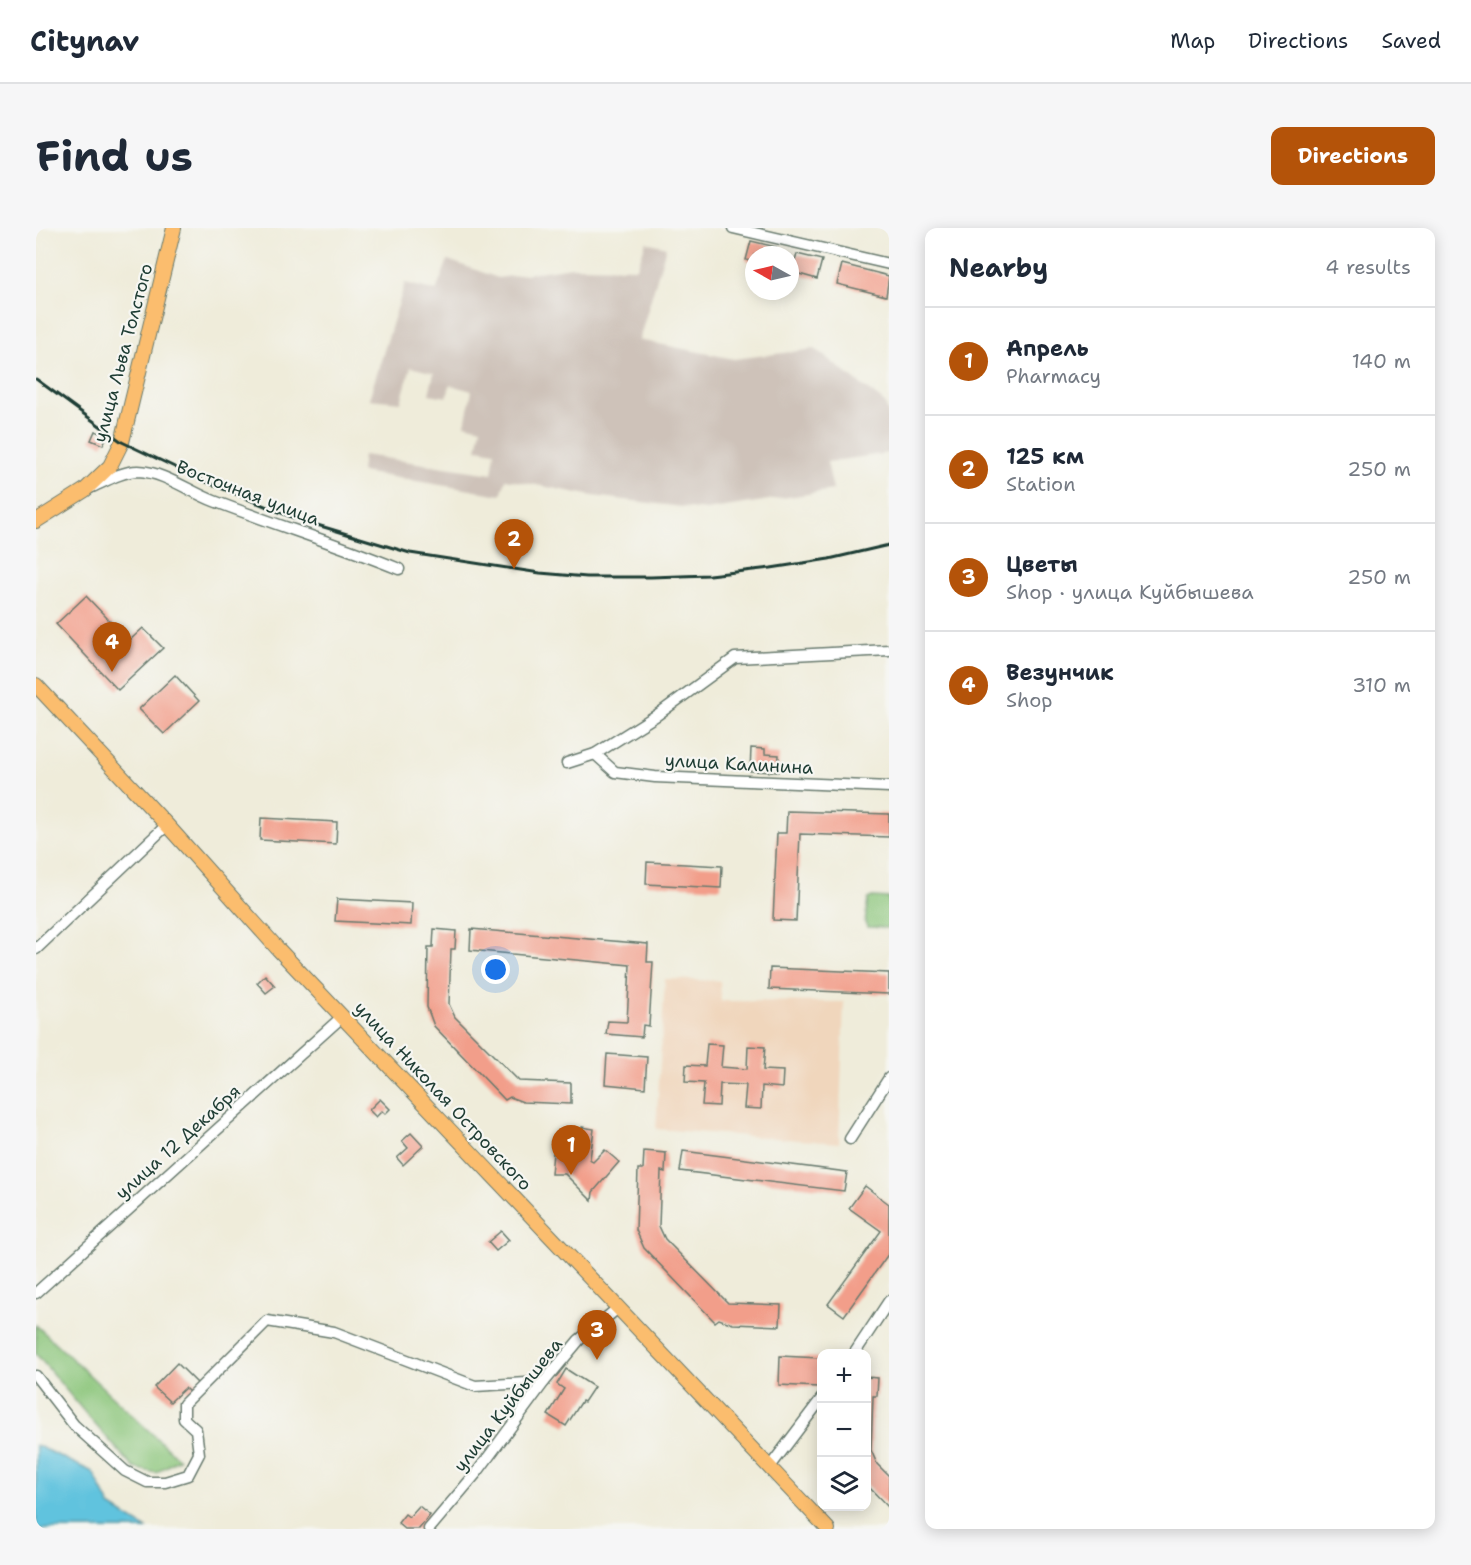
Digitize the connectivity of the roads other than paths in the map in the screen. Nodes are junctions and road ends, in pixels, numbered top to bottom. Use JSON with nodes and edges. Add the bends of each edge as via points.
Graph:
{"nodes":[{"id":1,"x":174,"y":228,"type":"edge"},
{"id":2,"x":733,"y":228,"type":"edge"},
{"id":3,"x":889,"y":264,"type":"edge"},
{"id":4,"x":85,"y":490,"type":"junction"},
{"id":5,"x":36,"y":520,"type":"edge"},
{"id":6,"x":399,"y":569,"type":"dead end"},
{"id":7,"x":889,"y":650,"type":"edge"},
{"id":8,"x":36,"y":685,"type":"edge"},
{"id":9,"x":596,"y":754,"type":"junction"},
{"id":10,"x":567,"y":762,"type":"dead end"},
{"id":11,"x":889,"y":787,"type":"edge"},
{"id":12,"x":167,"y":825,"type":"junction"},
{"id":13,"x":36,"y":949,"type":"edge"},
{"id":14,"x":343,"y":1016,"type":"junction"},
{"id":15,"x":889,"y":1078,"type":"edge"},
{"id":16,"x":850,"y":1139,"type":"dead end"},
{"id":17,"x":36,"y":1293,"type":"edge"},
{"id":18,"x":889,"y":1301,"type":"edge"},
{"id":19,"x":618,"y":1308,"type":"junction"},
{"id":20,"x":857,"y":1349,"type":"edge"},
{"id":21,"x":36,"y":1376,"type":"edge"},
{"id":22,"x":544,"y":1382,"type":"junction"},
{"id":23,"x":818,"y":1403,"type":"edge"},
{"id":24,"x":769,"y":1468,"type":"junction"},
{"id":25,"x":429,"y":1529,"type":"edge"},
{"id":26,"x":828,"y":1529,"type":"edge"}],
"edges":[{"from":1,"to":4,"type":"main road","name":"улица Льва Толстого","via":[[122,442],[110,466]]},
{"from":2,"to":3,"type":"street"},
{"from":4,"to":5,"type":"main road","name":"улица Льва Толстого"},
{"from":4,"to":6,"type":"street","name":"Восточная улица","via":[[137,471],[158,475],[213,501]]},
{"from":7,"to":9,"type":"street","via":[[735,658],[657,716]]},
{"from":8,"to":12,"type":"main road","name":"улица Николая Островского"},
{"from":9,"to":10,"type":"street"},
{"from":9,"to":11,"type":"street","name":"улица Калинина","via":[[615,772],[655,777]]},
{"from":12,"to":13,"type":"street"},
{"from":12,"to":14,"type":"main road","name":"улица Николая Островского"},
{"from":14,"to":17,"type":"street","name":"улица 12 Декабря"},
{"from":14,"to":19,"type":"main road","name":"улица Николая Островского"},
{"from":15,"to":16,"type":"street"},
{"from":18,"to":20,"type":"street"},
{"from":19,"to":22,"type":"street","name":"улица Куйбышева","via":[[579,1340]]},
{"from":19,"to":24,"type":"main road","name":"улица Николая Островского"},
{"from":21,"to":22,"type":"street","via":[[75,1425],[125,1471],[147,1482],[165,1482],[188,1475],[199,1454],[196,1430],[184,1419],[184,1404],[267,1321],[334,1332],[475,1386]]},
{"from":22,"to":25,"type":"street","name":"улица Куйбышева"},
{"from":23,"to":24,"type":"street"},
{"from":24,"to":26,"type":"main road","name":"улица Николая Островского"}]}
